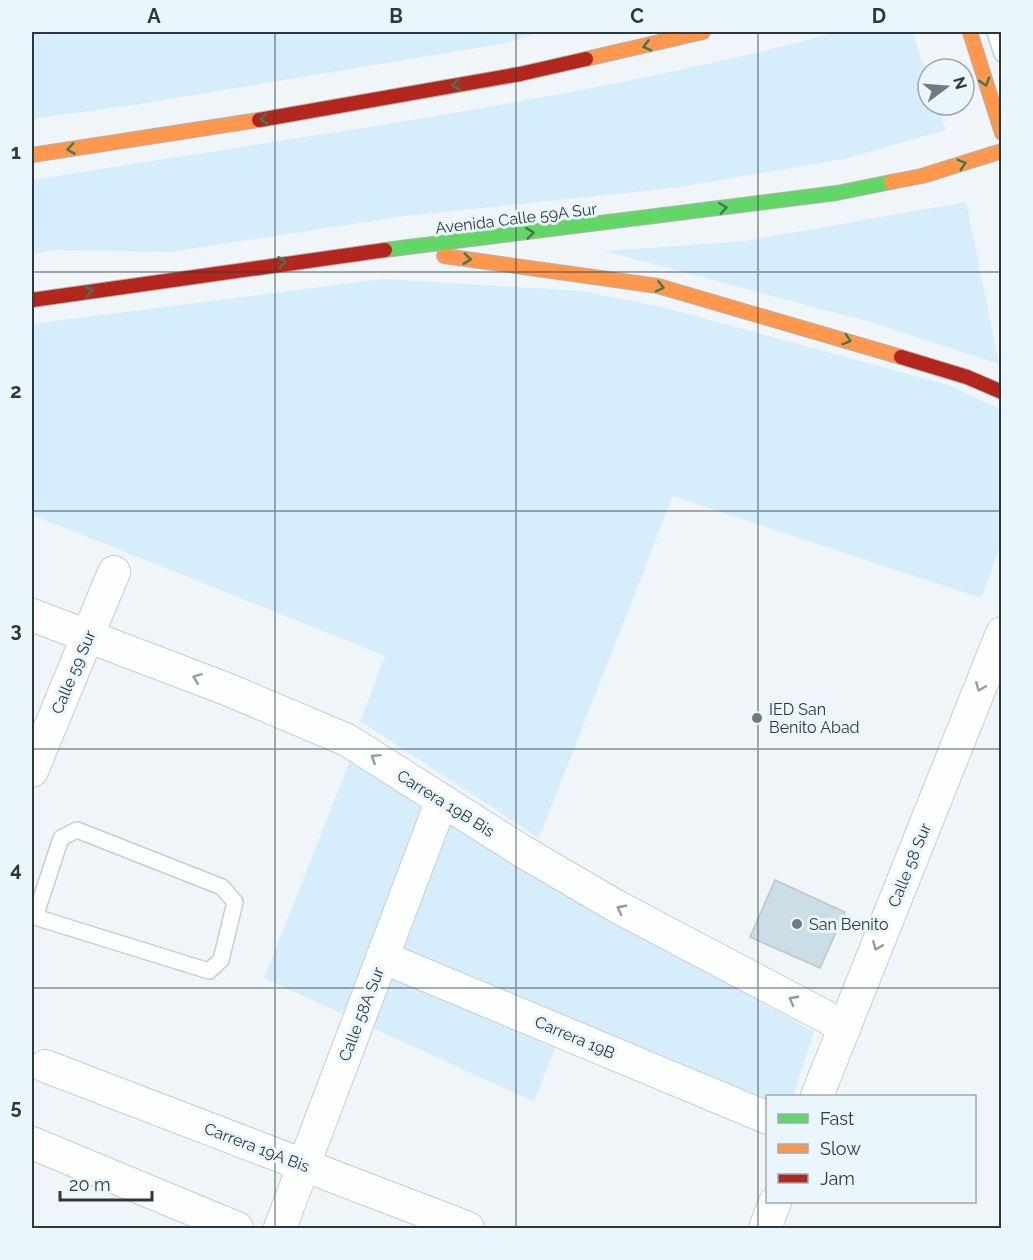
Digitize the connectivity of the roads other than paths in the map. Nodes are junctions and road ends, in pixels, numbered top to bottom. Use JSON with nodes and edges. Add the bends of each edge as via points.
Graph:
{"nodes":[{"id":1,"x":704,"y":32,"type":"edge"},
{"id":2,"x":970,"y":32,"type":"edge"},
{"id":3,"x":995,"y":32,"type":"edge"},
{"id":4,"x":1002,"y":54,"type":"edge"},
{"id":5,"x":1002,"y":133,"type":"edge"},
{"id":6,"x":1002,"y":152,"type":"edge"},
{"id":7,"x":32,"y":155,"type":"edge"},
{"id":8,"x":388,"y":249,"type":"junction"},
{"id":9,"x":32,"y":300,"type":"edge"},
{"id":10,"x":1002,"y":392,"type":"edge"},
{"id":11,"x":114,"y":572,"type":"dead end"},
{"id":12,"x":32,"y":615,"type":"edge"},
{"id":13,"x":1002,"y":633,"type":"edge"},
{"id":14,"x":88,"y":636,"type":"junction"},
{"id":15,"x":32,"y":771,"type":"edge"},
{"id":16,"x":442,"y":800,"type":"junction"},
{"id":17,"x":33,"y":916,"type":"edge"},
{"id":18,"x":382,"y":957,"type":"junction"},
{"id":19,"x":845,"y":1027,"type":"junction"},
{"id":20,"x":45,"y":1066,"type":"dead end"},
{"id":21,"x":817,"y":1095,"type":"edge"},
{"id":22,"x":766,"y":1117,"type":"edge"},
{"id":23,"x":32,"y":1143,"type":"edge"},
{"id":24,"x":303,"y":1165,"type":"junction"},
{"id":25,"x":775,"y":1203,"type":"edge"},
{"id":26,"x":237,"y":1228,"type":"edge"},
{"id":27,"x":280,"y":1228,"type":"edge"},
{"id":28,"x":468,"y":1228,"type":"edge"},
{"id":29,"x":765,"y":1228,"type":"edge"}],
"edges":[{"from":1,"to":7,"type":"main road","one_way":true,"via":[[520,74]]},
{"from":2,"to":5,"type":"main road","one_way":true},
{"from":3,"to":4,"type":"lane"},
{"from":8,"to":6,"type":"main road","name":"Avenida Calle 59A Sur","one_way":true,"via":[[837,193],[922,176]]},
{"from":9,"to":8,"type":"main road","name":"Avenida Calle 59A Sur","one_way":true},
{"from":8,"to":10,"type":"main road","one_way":true,"via":[[594,274],[658,286],[935,367]]},
{"from":11,"to":14,"type":"street","name":"Calle 59 Sur"},
{"from":12,"to":14,"type":"street","name":"Carrera 19B Bis"},
{"from":13,"to":19,"type":"street","name":"Calle 58 Sur","one_way":true},
{"from":14,"to":15,"type":"street","name":"Calle 59 Sur"},
{"from":16,"to":14,"type":"street","name":"Carrera 19B Bis","one_way":true,"via":[[347,740]]},
{"from":16,"to":18,"type":"street","name":"Calle 58A Sur"},
{"from":19,"to":16,"type":"street","name":"Carrera 19B Bis","one_way":true,"via":[[616,906]]},
{"from":17,"to":17,"type":"lane","via":[[209,971],[221,960],[235,902],[222,887],[76,830],[61,838]]},
{"from":18,"to":22,"type":"street","name":"Carrera 19B"},
{"from":18,"to":24,"type":"street","name":"Calle 58A Sur"},
{"from":19,"to":21,"type":"street","name":"Calle 58 Sur"},
{"from":20,"to":24,"type":"street","name":"Carrera 19A Bis"},
{"from":23,"to":26,"type":"street"},
{"from":24,"to":27,"type":"street","name":"Calle 58A Sur"},
{"from":24,"to":28,"type":"street","name":"Carrera 19A Bis"},
{"from":25,"to":29,"type":"street"}]}
